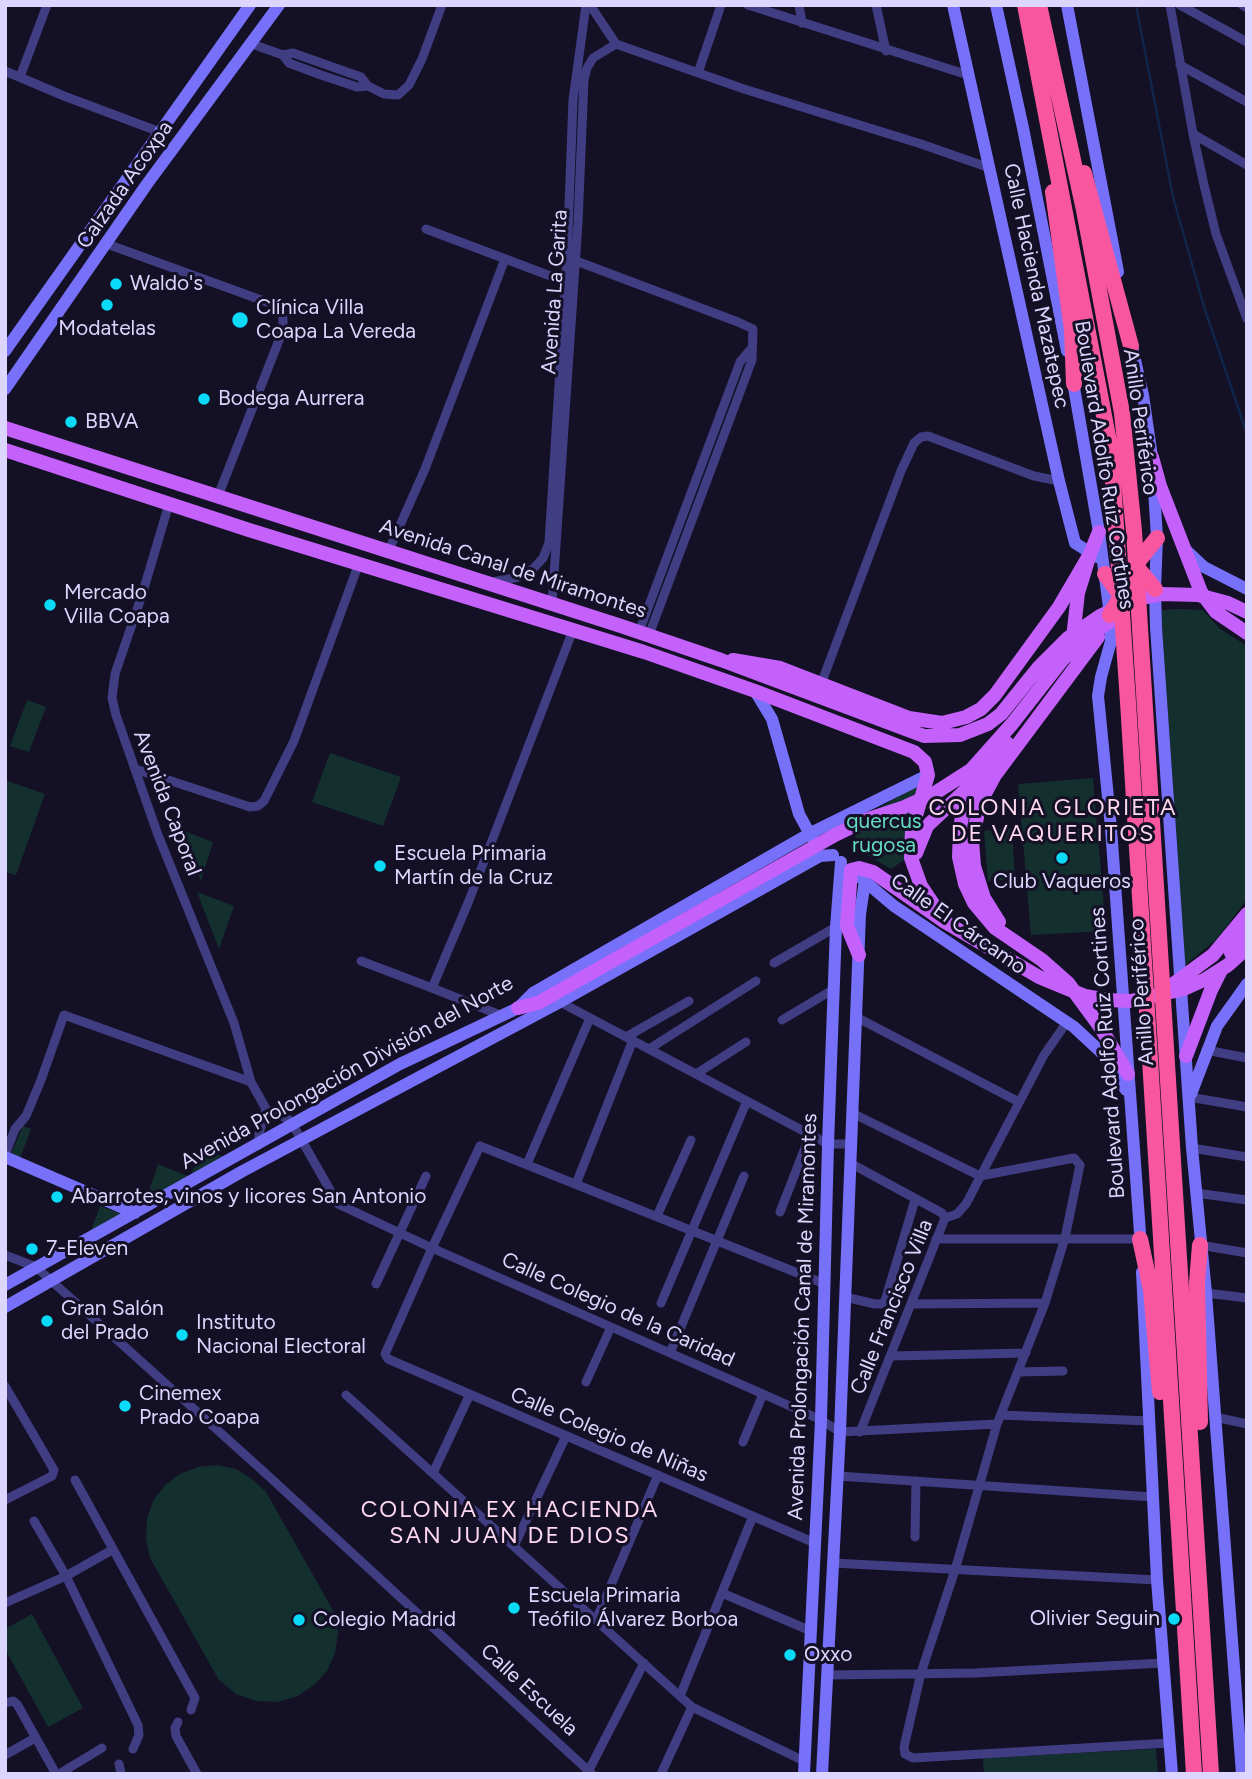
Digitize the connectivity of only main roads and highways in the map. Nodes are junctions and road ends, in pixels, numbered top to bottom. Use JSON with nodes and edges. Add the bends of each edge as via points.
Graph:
{"nodes":[{"id":1,"x":250,"y":5,"type":"edge"},
{"id":2,"x":279,"y":5,"type":"edge"},
{"id":3,"x":953,"y":5,"type":"edge"},
{"id":4,"x":996,"y":5,"type":"edge"},
{"id":5,"x":1026,"y":5,"type":"edge"},
{"id":6,"x":1039,"y":5,"type":"edge"},
{"id":7,"x":1067,"y":5,"type":"edge"},
{"id":8,"x":203,"y":72,"type":"junction"},
{"id":9,"x":195,"y":83,"type":"junction"},
{"id":10,"x":1042,"y":89,"type":"junction"},
{"id":11,"x":217,"y":90,"type":"junction"},
{"id":12,"x":1070,"y":146,"type":"junction"},
{"id":13,"x":130,"y":173,"type":"junction"},
{"id":14,"x":147,"y":184,"type":"junction"},
{"id":15,"x":122,"y":185,"type":"junction"},
{"id":16,"x":138,"y":197,"type":"junction"},
{"id":17,"x":1131,"y":346,"type":"junction"},
{"id":18,"x":5,"y":351,"type":"edge"},
{"id":19,"x":1073,"y":384,"type":"junction"},
{"id":20,"x":5,"y":389,"type":"edge"},
{"id":21,"x":5,"y":428,"type":"edge"},
{"id":22,"x":5,"y":450,"type":"edge"},
{"id":23,"x":1152,"y":457,"type":"junction"},
{"id":24,"x":1099,"y":532,"type":"joint"},
{"id":25,"x":1157,"y":538,"type":"junction"},
{"id":26,"x":1185,"y":549,"type":"junction"},
{"id":27,"x":1099,"y":562,"type":"junction"},
{"id":28,"x":1136,"y":565,"type":"junction"},
{"id":29,"x":1155,"y":589,"type":"junction"},
{"id":30,"x":1247,"y":589,"type":"edge"},
{"id":31,"x":1127,"y":598,"type":"junction"},
{"id":32,"x":1247,"y":612,"type":"edge"},
{"id":33,"x":1112,"y":617,"type":"junction"},
{"id":34,"x":1247,"y":633,"type":"edge"},
{"id":35,"x":721,"y":660,"type":"junction"},
{"id":36,"x":755,"y":691,"type":"junction"},
{"id":37,"x":928,"y":775,"type":"junction"},
{"id":38,"x":979,"y":779,"type":"junction"},
{"id":39,"x":809,"y":834,"type":"junction"},
{"id":40,"x":793,"y":843,"type":"junction"},
{"id":41,"x":842,"y":862,"type":"junction"},
{"id":42,"x":803,"y":865,"type":"junction"},
{"id":43,"x":915,"y":875,"type":"junction"},
{"id":44,"x":865,"y":881,"type":"junction"},
{"id":45,"x":1247,"y":914,"type":"edge"},
{"id":46,"x":948,"y":924,"type":"junction"},
{"id":47,"x":1247,"y":933,"type":"edge"},
{"id":48,"x":1024,"y":948,"type":"junction"},
{"id":49,"x":1247,"y":948,"type":"edge"},
{"id":50,"x":858,"y":962,"type":"junction"},
{"id":51,"x":835,"y":967,"type":"junction"},
{"id":52,"x":1247,"y":984,"type":"edge"},
{"id":53,"x":1155,"y":997,"type":"junction"},
{"id":54,"x":1240,"y":1002,"type":"edge"},
{"id":55,"x":518,"y":1008,"type":"junction"},
{"id":56,"x":1186,"y":1056,"type":"junction"},
{"id":57,"x":404,"y":1062,"type":"junction"},
{"id":58,"x":1128,"y":1074,"type":"junction"},
{"id":59,"x":411,"y":1081,"type":"junction"},
{"id":60,"x":1130,"y":1097,"type":"junction"},
{"id":61,"x":1189,"y":1097,"type":"junction"},
{"id":62,"x":256,"y":1146,"type":"junction"},
{"id":63,"x":5,"y":1156,"type":"edge"},
{"id":64,"x":235,"y":1158,"type":"junction"},
{"id":65,"x":260,"y":1162,"type":"junction"},
{"id":66,"x":241,"y":1172,"type":"junction"},
{"id":67,"x":135,"y":1213,"type":"junction"},
{"id":68,"x":1140,"y":1239,"type":"junction"},
{"id":69,"x":1200,"y":1245,"type":"junction"},
{"id":70,"x":5,"y":1285,"type":"edge"},
{"id":71,"x":5,"y":1307,"type":"edge"},
{"id":72,"x":1174,"y":1454,"type":"junction"},
{"id":73,"x":1194,"y":1494,"type":"junction"},
{"id":74,"x":804,"y":1768,"type":"edge"},
{"id":75,"x":822,"y":1774,"type":"edge"},
{"id":76,"x":1172,"y":1774,"type":"edge"},
{"id":77,"x":1194,"y":1774,"type":"edge"},
{"id":78,"x":1211,"y":1774,"type":"edge"},
{"id":79,"x":1242,"y":1774,"type":"edge"}],
"edges":[{"from":1,"to":8,"type":"main road","name":"Calzada Acoxpa"},
{"from":2,"to":11,"type":"main road","name":"Calzada Acoxpa"},
{"from":3,"to":27,"type":"main road","name":"Calle Hacienda Mazatepec","via":[[1075,543]]},
{"from":4,"to":19,"type":"main road","name":"Boulevard Adolfo Ruiz Cortines"},
{"from":5,"to":10,"type":"highway","name":"Anillo Periférico"},
{"from":6,"to":12,"type":"highway","name":"Anillo Periférico"},
{"from":7,"to":17,"type":"main road","name":"Boulevard Adolfo Ruiz Cortines"},
{"from":8,"to":9,"type":"main road","name":"Calzada Acoxpa"},
{"from":8,"to":11,"type":"main road"},
{"from":9,"to":11,"type":"main road"},
{"from":9,"to":13,"type":"main road","name":"Calzada Acoxpa"},
{"from":10,"to":19,"type":"highway","via":[[1072,330]]},
{"from":10,"to":31,"type":"highway","name":"Anillo Periférico","via":[[1111,452]]},
{"from":11,"to":14,"type":"main road","name":"Calzada Acoxpa"},
{"from":12,"to":17,"type":"highway","via":[[1088,182]]},
{"from":12,"to":28,"type":"highway","name":"Anillo Periférico","via":[[1122,413]]},
{"from":13,"to":14,"type":"main road","via":[[136,182]]},
{"from":13,"to":15,"type":"main road","name":"Calzada Acoxpa"},
{"from":14,"to":16,"type":"main road","name":"Calzada Acoxpa"},
{"from":15,"to":16,"type":"main road","via":[[134,185]]},
{"from":15,"to":18,"type":"main road","name":"Calzada Acoxpa"},
{"from":16,"to":20,"type":"main road","name":"Calzada Acoxpa"},
{"from":17,"to":23,"type":"main road","name":"Boulevard Adolfo Ruiz Cortines"},
{"from":19,"to":24,"type":"main road","name":"Boulevard Adolfo Ruiz Cortines"},
{"from":21,"to":35,"type":"main road","name":"Avenida Canal de Miramontes"},
{"from":22,"to":36,"type":"main road","name":"Avenida Canal de Miramontes"},
{"from":23,"to":25,"type":"main road","name":"Boulevard Adolfo Ruiz Cortines"},
{"from":23,"to":26,"type":"main road"},
{"from":24,"to":27,"type":"main road"},
{"from":25,"to":28,"type":"highway"},
{"from":25,"to":29,"type":"main road","name":"Boulevard Adolfo Ruiz Cortines"},
{"from":26,"to":30,"type":"main road","via":[[1204,567]]},
{"from":26,"to":34,"type":"main road","via":[[1205,600]]},
{"from":27,"to":31,"type":"highway"},
{"from":27,"to":33,"type":"main road","name":"Boulevard Adolfo Ruiz Cortines"},
{"from":27,"to":35,"type":"main road","via":[[1059,607],[995,695],[973,714],[950,722],[921,721],[770,665]]},
{"from":27,"to":38,"type":"main road","via":[[1080,583],[1066,661]]},
{"from":28,"to":29,"type":"highway"},
{"from":28,"to":73,"type":"highway","name":"Anillo Periférico"},
{"from":29,"to":56,"type":"main road","name":"Boulevard Adolfo Ruiz Cortines"},
{"from":31,"to":32,"type":"main road","name":"Avenida Canal de Miramontes","via":[[1198,595]]},
{"from":31,"to":33,"type":"highway"},
{"from":31,"to":35,"type":"main road","name":"Avenida Canal de Miramontes","via":[[1068,638],[1001,714],[969,733],[950,737],[908,732]]},
{"from":31,"to":72,"type":"highway","name":"Anillo Periférico"},
{"from":33,"to":48,"type":"main road","via":[[995,775],[977,813],[972,853],[980,888],[996,917]]},
{"from":33,"to":55,"type":"main road","via":[[1063,659],[971,770],[936,793],[835,835],[538,1003]]},
{"from":33,"to":58,"type":"main road","name":"Boulevard Adolfo Ruiz Cortines","via":[[1098,696]]},
{"from":36,"to":37,"type":"main road","name":"Avenida Canal de Miramontes","via":[[914,752],[925,762]]},
{"from":36,"to":39,"type":"main road","name":"Calle El Cárcamo","via":[[772,719]]},
{"from":37,"to":39,"type":"main road","name":"Avenida Prolongación División del Norte"},
{"from":37,"to":43,"type":"main road","via":[[912,829]]},
{"from":38,"to":43,"type":"main road","via":[[927,826],[916,850]]},
{"from":38,"to":48,"type":"main road","via":[[961,820],[962,876],[980,911]]},
{"from":39,"to":40,"type":"main road","name":"Avenida Prolongación División del Norte"},
{"from":39,"to":41,"type":"main road","name":"Calle El Cárcamo"},
{"from":40,"to":42,"type":"main road","via":[[802,850]]},
{"from":40,"to":55,"type":"main road","name":"Avenida Prolongación División del Norte","via":[[533,993]]},
{"from":41,"to":42,"type":"main road","name":"Avenida Prolongación División del Norte","via":[[820,856]]},
{"from":41,"to":44,"type":"main road","name":"Calle El Cárcamo"},
{"from":41,"to":46,"type":"main road","via":[[873,873]]},
{"from":41,"to":50,"type":"main road","via":[[848,926]]},
{"from":41,"to":51,"type":"main road","name":"Avenida Prolongación Canal de Miramontes"},
{"from":42,"to":59,"type":"main road","name":"Avenida Prolongación División del Norte"},
{"from":43,"to":46,"type":"main road"},
{"from":44,"to":50,"type":"main road","name":"Avenida Prolongación Canal de Miramontes"},
{"from":44,"to":60,"type":"main road","name":"Calle El Cárcamo","via":[[894,906],[1067,1022],[1102,1053]]},
{"from":45,"to":53,"type":"main road","via":[[1213,955]]},
{"from":46,"to":53,"type":"main road","via":[[1039,977],[1086,996],[1132,1001]]},
{"from":47,"to":56,"type":"main road","via":[[1217,975]]},
{"from":48,"to":58,"type":"main road","via":[[1068,983]]},
{"from":49,"to":53,"type":"main road","via":[[1206,979]]},
{"from":50,"to":51,"type":"main road"},
{"from":50,"to":75,"type":"main road","name":"Avenida Prolongación Canal de Miramontes"},
{"from":51,"to":74,"type":"main road","name":"Avenida Prolongación Canal de Miramontes","via":[[821,1420]]},
{"from":52,"to":54,"type":"main road"},
{"from":54,"to":61,"type":"main road","via":[[1217,1026]]},
{"from":55,"to":57,"type":"main road","name":"Avenida Prolongación División del Norte"},
{"from":56,"to":61,"type":"main road","name":"Boulevard Adolfo Ruiz Cortines"},
{"from":57,"to":59,"type":"main road"},
{"from":57,"to":62,"type":"main road","name":"Avenida Prolongación División del Norte"},
{"from":58,"to":60,"type":"main road","name":"Boulevard Adolfo Ruiz Cortines"},
{"from":59,"to":65,"type":"main road","name":"Avenida Prolongación División del Norte"},
{"from":60,"to":68,"type":"main road","name":"Boulevard Adolfo Ruiz Cortines"},
{"from":61,"to":69,"type":"main road","name":"Boulevard Adolfo Ruiz Cortines"},
{"from":62,"to":64,"type":"main road","name":"Avenida Prolongación División del Norte"},
{"from":62,"to":65,"type":"main road","via":[[251,1157]]},
{"from":63,"to":67,"type":"main road"},
{"from":64,"to":66,"type":"main road","via":[[243,1162]]},
{"from":64,"to":67,"type":"main road","name":"Avenida Prolongación División del Norte"},
{"from":65,"to":66,"type":"main road","name":"Avenida Prolongación División del Norte"},
{"from":66,"to":71,"type":"main road","name":"Avenida Prolongación División del Norte"},
{"from":67,"to":70,"type":"main road","name":"Avenida Prolongación División del Norte"},
{"from":68,"to":72,"type":"highway","via":[[1151,1290],[1162,1404]]},
{"from":68,"to":76,"type":"main road","name":"Boulevard Adolfo Ruiz Cortines"},
{"from":69,"to":73,"type":"highway","via":[[1200,1442]]},
{"from":69,"to":79,"type":"main road","name":"Boulevard Adolfo Ruiz Cortines"},
{"from":72,"to":77,"type":"highway","name":"Anillo Periférico"},
{"from":73,"to":78,"type":"highway","name":"Anillo Periférico"}]}
